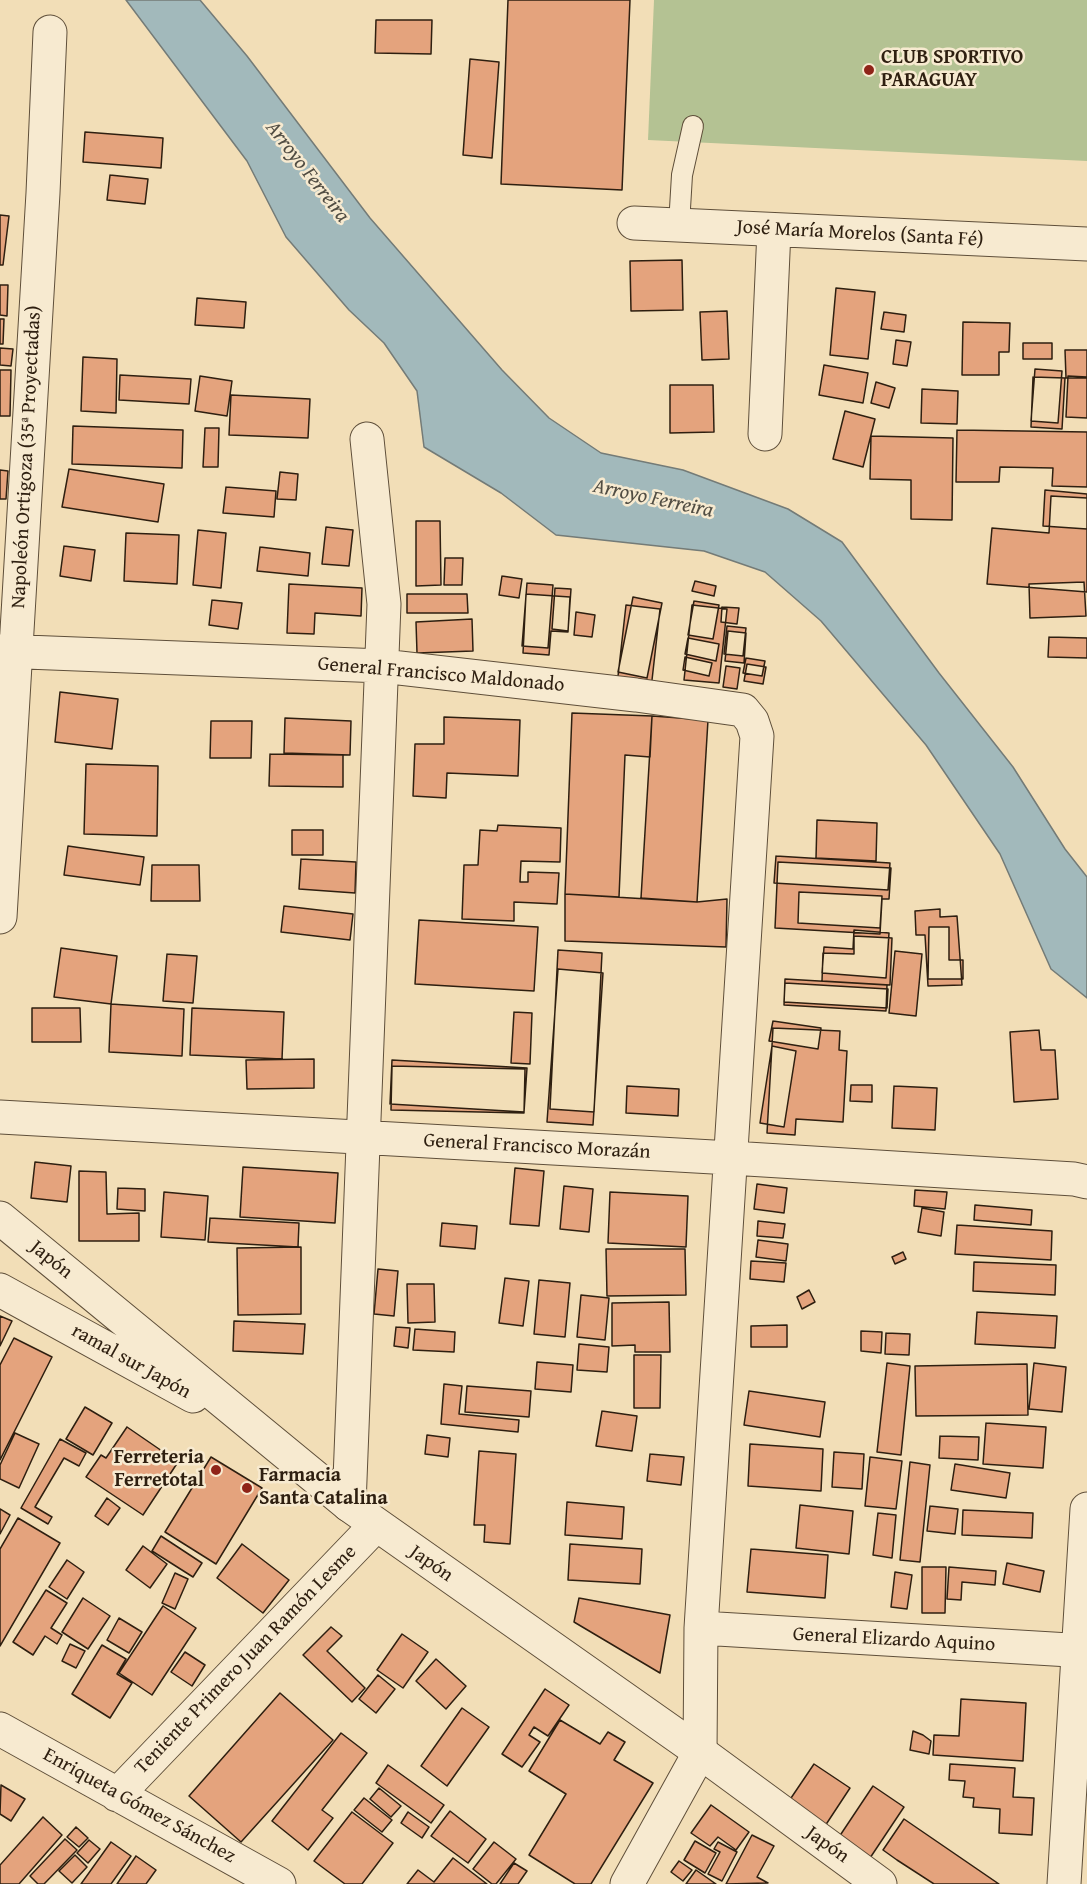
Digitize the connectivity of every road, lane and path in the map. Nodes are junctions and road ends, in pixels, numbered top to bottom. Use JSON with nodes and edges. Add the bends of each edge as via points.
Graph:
{"nodes":[{"id":1,"x":50,"y":32,"type":"dead end"},
{"id":2,"x":693,"y":126,"type":"dead end"},
{"id":3,"x":634,"y":223,"type":"dead end"},
{"id":4,"x":679,"y":225,"type":"junction"},
{"id":5,"x":774,"y":230,"type":"junction"},
{"id":6,"x":1087,"y":244,"type":"edge"},
{"id":7,"x":765,"y":434,"type":"dead end"},
{"id":8,"x":367,"y":439,"type":"dead end"},
{"id":9,"x":8,"y":651,"type":"edge"},
{"id":10,"x":382,"y":666,"type":"junction"},
{"id":11,"x":0,"y":917,"type":"edge"},
{"id":12,"x":0,"y":1117,"type":"edge"},
{"id":13,"x":363,"y":1137,"type":"junction"},
{"id":14,"x":731,"y":1158,"type":"junction"},
{"id":15,"x":1081,"y":1181,"type":"edge"},
{"id":16,"x":0,"y":1218,"type":"edge"},
{"id":17,"x":0,"y":1290,"type":"edge"},
{"id":18,"x":261,"y":1434,"type":"junction"},
{"id":19,"x":349,"y":1505,"type":"junction"},
{"id":20,"x":1087,"y":1509,"type":"edge"},
{"id":21,"x":376,"y":1525,"type":"junction"},
{"id":22,"x":701,"y":1628,"type":"junction"},
{"id":23,"x":1082,"y":1651,"type":"edge"},
{"id":24,"x":0,"y":1729,"type":"edge"},
{"id":25,"x":700,"y":1752,"type":"junction"},
{"id":26,"x":117,"y":1795,"type":"junction"},
{"id":27,"x":279,"y":1884,"type":"edge"},
{"id":28,"x":627,"y":1884,"type":"edge"},
{"id":29,"x":880,"y":1884,"type":"edge"},
{"id":30,"x":1064,"y":1884,"type":"edge"}],
"edges":[{"from":1,"to":9,"type":"street","name":"Napoleón Ortigoza (35ª Proyectadas)","via":[[42,204]]},
{"from":2,"to":4,"type":"lane","via":[[682,175]]},
{"from":3,"to":4,"type":"street","name":"José María Morelos (Santa Fé)"},
{"from":4,"to":5,"type":"street","name":"José María Morelos (Santa Fé)"},
{"from":5,"to":6,"type":"street","name":"José María Morelos (Santa Fé)"},
{"from":5,"to":7,"type":"street"},
{"from":8,"to":10,"type":"street","via":[[384,604]]},
{"from":9,"to":10,"type":"street","name":"General Francisco Maldonado"},
{"from":9,"to":11,"type":"street","name":"Napoleón Ortigoza (35ª Proyectadas)"},
{"from":10,"to":13,"type":"street"},
{"from":10,"to":14,"type":"street","name":"General Francisco Maldonado","via":[[743,710],[752,720],[757,736]]},
{"from":12,"to":13,"type":"street","name":"General Francisco Morazán"},
{"from":13,"to":14,"type":"street","name":"General Francisco Morazán"},
{"from":13,"to":19,"type":"street"},
{"from":14,"to":15,"type":"street","name":"General Francisco Morazán"},
{"from":14,"to":22,"type":"street"},
{"from":16,"to":18,"type":"street","name":"Japón"},
{"from":17,"to":18,"type":"street","name":"ramal sur Japón"},
{"from":18,"to":19,"type":"street","name":"Japón"},
{"from":19,"to":21,"type":"street","name":"Japón"},
{"from":20,"to":23,"type":"street"},
{"from":21,"to":25,"type":"street","name":"Japón"},
{"from":21,"to":26,"type":"street","name":"Teniente Primero Juan Ramón Lesme"},
{"from":22,"to":23,"type":"street","name":"General Elizardo Aquino"},
{"from":22,"to":25,"type":"street"},
{"from":23,"to":30,"type":"street"},
{"from":24,"to":26,"type":"street","name":"Enriqueta Gómez Sánchez"},
{"from":25,"to":28,"type":"street"},
{"from":25,"to":29,"type":"street","name":"Japón"},
{"from":26,"to":27,"type":"street","name":"Enriqueta Gómez Sánchez"}]}
